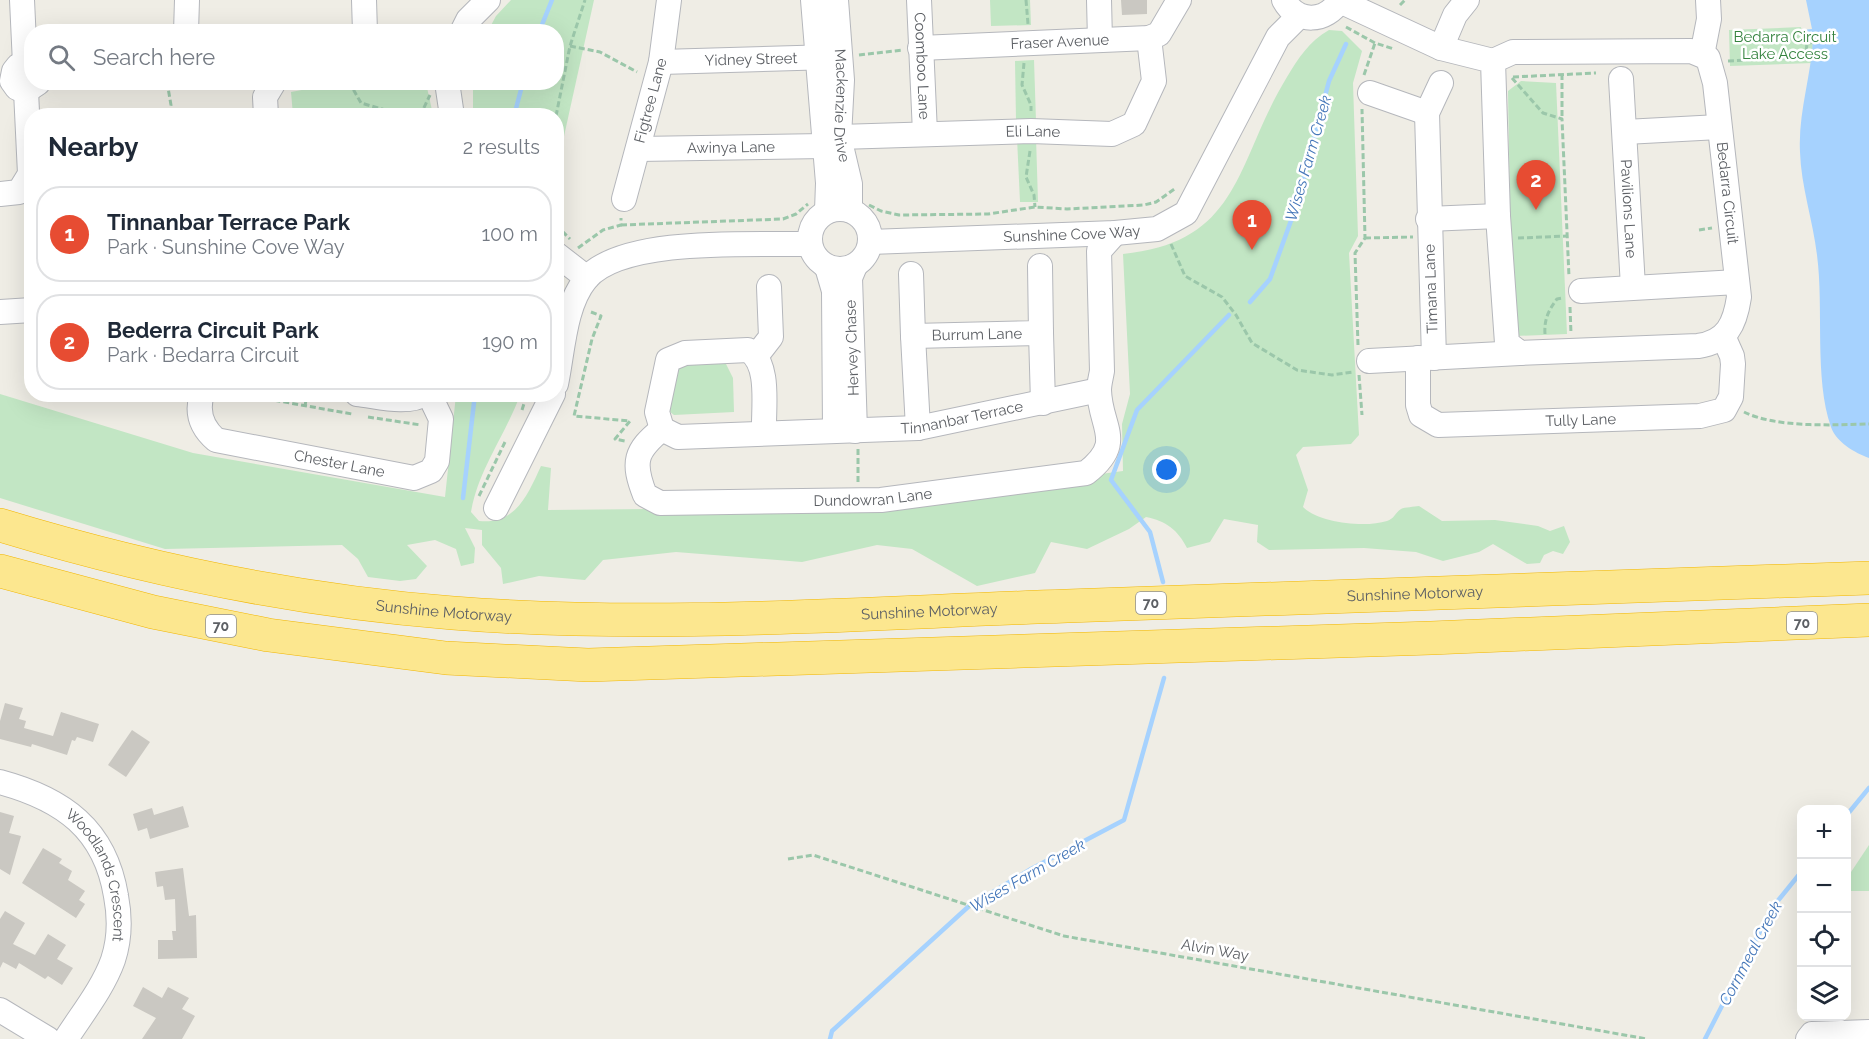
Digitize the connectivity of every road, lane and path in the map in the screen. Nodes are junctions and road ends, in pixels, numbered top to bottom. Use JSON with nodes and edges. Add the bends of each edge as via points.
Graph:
{"nodes":[{"id":1,"x":22,"y":0,"type":"edge"},
{"id":2,"x":187,"y":0,"type":"edge"},
{"id":3,"x":364,"y":0,"type":"edge"},
{"id":4,"x":488,"y":0,"type":"edge"},
{"id":5,"x":585,"y":0,"type":"edge"},
{"id":6,"x":669,"y":0,"type":"edge"},
{"id":7,"x":813,"y":0,"type":"edge"},
{"id":8,"x":836,"y":0,"type":"edge"},
{"id":9,"x":919,"y":0,"type":"edge"},
{"id":10,"x":1099,"y":0,"type":"edge"},
{"id":11,"x":1179,"y":0,"type":"edge"},
{"id":12,"x":1405,"y":0,"type":"edge"},
{"id":13,"x":1467,"y":0,"type":"edge"},
{"id":14,"x":1708,"y":0,"type":"edge"},
{"id":15,"x":1340,"y":1,"type":"edge"},
{"id":16,"x":1400,"y":5,"type":"dead end"},
{"id":17,"x":1292,"y":8,"type":"edge"},
{"id":18,"x":186,"y":24,"type":"edge"},
{"id":19,"x":365,"y":24,"type":"edge"},
{"id":20,"x":466,"y":24,"type":"edge"},
{"id":21,"x":1149,"y":38,"type":"junction"},
{"id":22,"x":1100,"y":40,"type":"junction"},
{"id":23,"x":1832,"y":40,"type":"dead end"},
{"id":24,"x":1813,"y":41,"type":"dead end"},
{"id":25,"x":1374,"y":43,"type":"dead end"},
{"id":26,"x":570,"y":46,"type":"junction"},
{"id":27,"x":920,"y":48,"type":"junction"},
{"id":28,"x":1441,"y":48,"type":"junction"},
{"id":29,"x":838,"y":53,"type":"junction"},
{"id":30,"x":1702,"y":55,"type":"junction"},
{"id":31,"x":1502,"y":69,"type":"junction"},
{"id":32,"x":659,"y":70,"type":"junction"},
{"id":33,"x":1562,"y":74,"type":"dead end"},
{"id":34,"x":564,"y":76,"type":"edge"},
{"id":35,"x":22,"y":77,"type":"edge"},
{"id":36,"x":1621,"y":79,"type":"dead end"},
{"id":37,"x":1441,"y":83,"type":"dead end"},
{"id":38,"x":168,"y":90,"type":"edge"},
{"id":39,"x":268,"y":90,"type":"edge"},
{"id":40,"x":354,"y":90,"type":"edge"},
{"id":41,"x":438,"y":90,"type":"edge"},
{"id":42,"x":440,"y":90,"type":"edge"},
{"id":43,"x":561,"y":90,"type":"edge"},
{"id":44,"x":1364,"y":95,"type":"junction"},
{"id":45,"x":25,"y":108,"type":"edge"},
{"id":46,"x":171,"y":108,"type":"edge"},
{"id":47,"x":266,"y":108,"type":"edge"},
{"id":48,"x":378,"y":108,"type":"edge"},
{"id":49,"x":425,"y":108,"type":"edge"},
{"id":50,"x":448,"y":108,"type":"edge"},
{"id":51,"x":558,"y":108,"type":"edge"},
{"id":52,"x":1427,"y":113,"type":"junction"},
{"id":53,"x":1562,"y":119,"type":"junction"},
{"id":54,"x":1719,"y":127,"type":"junction"},
{"id":55,"x":1625,"y":132,"type":"junction"},
{"id":56,"x":924,"y":133,"type":"junction"},
{"id":57,"x":832,"y":142,"type":"junction"},
{"id":58,"x":638,"y":149,"type":"junction"},
{"id":59,"x":839,"y":183,"type":"junction"},
{"id":60,"x":1180,"y":184,"type":"dead end"},
{"id":61,"x":24,"y":190,"type":"edge"},
{"id":62,"x":0,"y":194,"type":"edge"},
{"id":63,"x":624,"y":199,"type":"joint"},
{"id":64,"x":839,"y":211,"type":"junction"},
{"id":65,"x":1498,"y":216,"type":"junction"},
{"id":66,"x":1428,"y":219,"type":"junction"},
{"id":67,"x":621,"y":225,"type":"junction"},
{"id":68,"x":1115,"y":233,"type":"junction"},
{"id":69,"x":870,"y":242,"type":"junction"},
{"id":70,"x":810,"y":244,"type":"junction"},
{"id":71,"x":567,"y":254,"type":"edge"},
{"id":72,"x":855,"y":266,"type":"junction"},
{"id":73,"x":1040,"y":266,"type":"dead end"},
{"id":74,"x":827,"y":267,"type":"junction"},
{"id":75,"x":911,"y":274,"type":"dead end"},
{"id":76,"x":587,"y":278,"type":"junction"},
{"id":77,"x":1737,"y":282,"type":"junction"},
{"id":78,"x":769,"y":286,"type":"dead end"},
{"id":79,"x":1633,"y":287,"type":"junction"},
{"id":80,"x":1575,"y":294,"type":"junction"},
{"id":81,"x":572,"y":304,"type":"junction"},
{"id":82,"x":24,"y":310,"type":"edge"},
{"id":83,"x":0,"y":312,"type":"edge"},
{"id":84,"x":1041,"y":333,"type":"junction"},
{"id":85,"x":913,"y":336,"type":"junction"},
{"id":86,"x":1724,"y":338,"type":"junction"},
{"id":87,"x":1546,"y":341,"type":"dead end"},
{"id":88,"x":564,"y":344,"type":"edge"},
{"id":89,"x":1520,"y":352,"type":"junction"},
{"id":90,"x":1572,"y":352,"type":"junction"},
{"id":91,"x":757,"y":355,"type":"junction"},
{"id":92,"x":1426,"y":358,"type":"junction"},
{"id":93,"x":1362,"y":361,"type":"junction"},
{"id":94,"x":1099,"y":390,"type":"junction"},
{"id":95,"x":201,"y":402,"type":"edge"},
{"id":96,"x":306,"y":402,"type":"edge"},
{"id":97,"x":431,"y":402,"type":"edge"},
{"id":98,"x":549,"y":402,"type":"edge"},
{"id":99,"x":1043,"y":403,"type":"junction"},
{"id":100,"x":305,"y":406,"type":"dead end"},
{"id":101,"x":1724,"y":410,"type":"junction"},
{"id":102,"x":1362,"y":414,"type":"dead end"},
{"id":103,"x":1869,"y":424,"type":"edge"},
{"id":104,"x":918,"y":428,"type":"junction"},
{"id":105,"x":662,"y":429,"type":"junction"},
{"id":106,"x":853,"y":430,"type":"junction"},
{"id":107,"x":764,"y":433,"type":"junction"},
{"id":108,"x":641,"y":446,"type":"junction"},
{"id":109,"x":858,"y":502,"type":"junction"},
{"id":110,"x":496,"y":508,"type":"dead end"},
{"id":111,"x":0,"y":525,"type":"edge"},
{"id":112,"x":1869,"y":561,"type":"edge"},
{"id":113,"x":0,"y":571,"type":"edge"},
{"id":114,"x":1869,"y":578,"type":"edge"},
{"id":115,"x":1802,"y":580,"type":"junction"},
{"id":116,"x":1869,"y":620,"type":"edge"},
{"id":117,"x":0,"y":782,"type":"edge"},
{"id":118,"x":788,"y":858,"type":"dead end"},
{"id":119,"x":0,"y":1011,"type":"edge"},
{"id":120,"x":1869,"y":1032,"type":"edge"},
{"id":121,"x":48,"y":1039,"type":"edge"},
{"id":122,"x":66,"y":1039,"type":"edge"},
{"id":123,"x":1647,"y":1039,"type":"edge"},
{"id":124,"x":1808,"y":1039,"type":"edge"}],
"edges":[{"from":1,"to":35,"type":"street"},
{"from":2,"to":18,"type":"street"},
{"from":3,"to":19,"type":"street"},
{"from":4,"to":20,"type":"street"},
{"from":5,"to":26,"type":"path"},
{"from":6,"to":32,"type":"street","name":"Figtree Lane"},
{"from":7,"to":29,"type":"street","name":"Mackenzie Drive"},
{"from":8,"to":29,"type":"street","name":"Mackenzie Drive"},
{"from":9,"to":27,"type":"street","name":"Coomboo Lane"},
{"from":10,"to":22,"type":"street"},
{"from":11,"to":21,"type":"street","via":[[1159,34]]},
{"from":12,"to":16,"type":"path"},
{"from":13,"to":28,"type":"street","via":[[1455,15]]},
{"from":14,"to":30,"type":"street","via":[[1709,19]]},
{"from":15,"to":17,"type":"street","via":[[1327,14],[1311,18]]},
{"from":15,"to":28,"type":"street"},
{"from":17,"to":68,"type":"street","name":"Sunshine Cove Way","via":[[1186,213],[1157,229]]},
{"from":21,"to":22,"type":"street","name":"Fraser Avenue"},
{"from":21,"to":56,"type":"street","name":"Eli Lane","via":[[1154,81],[1134,124],[1112,134]]},
{"from":22,"to":27,"type":"street","name":"Fraser Avenue"},
{"from":23,"to":24,"type":"path"},
{"from":25,"to":44,"type":"path"},
{"from":26,"to":32,"type":"path","via":[[600,52],[632,71]]},
{"from":26,"to":34,"type":"path"},
{"from":27,"to":29,"type":"path","via":[[858,55]]},
{"from":27,"to":56,"type":"street","name":"Coomboo Lane"},
{"from":28,"to":31,"type":"street"},
{"from":29,"to":32,"type":"street","name":"Yidney Street"},
{"from":29,"to":57,"type":"street","name":"Mackenzie Drive"},
{"from":30,"to":31,"type":"street","via":[[1691,51],[1513,52]]},
{"from":30,"to":54,"type":"street","name":"Bedarra Circuit","via":[[1711,63]]},
{"from":31,"to":53,"type":"path","via":[[1543,113]]},
{"from":31,"to":65,"type":"street"},
{"from":32,"to":58,"type":"street","name":"Figtree Lane"},
{"from":33,"to":53,"type":"path"},
{"from":35,"to":45,"type":"street"},
{"from":36,"to":55,"type":"street","name":"Pavilions Lane"},
{"from":37,"to":52,"type":"street","name":"Timana Lane"},
{"from":38,"to":46,"type":"path"},
{"from":39,"to":47,"type":"street"},
{"from":40,"to":48,"type":"path","via":[[361,103]]},
{"from":41,"to":49,"type":"path"},
{"from":42,"to":50,"type":"street"},
{"from":43,"to":51,"type":"path"},
{"from":44,"to":52,"type":"street"},
{"from":44,"to":93,"type":"path","via":[[1365,238],[1355,253]]},
{"from":52,"to":66,"type":"street","name":"Timana Lane"},
{"from":53,"to":80,"type":"path"},
{"from":54,"to":55,"type":"street"},
{"from":54,"to":77,"type":"street","name":"Bedarra Circuit"},
{"from":55,"to":79,"type":"street","name":"Pavilions Lane"},
{"from":56,"to":57,"type":"street","name":"Eli Lane"},
{"from":57,"to":58,"type":"street","name":"Awinya Lane"},
{"from":57,"to":59,"type":"street","name":"Mackenzie Drive"},
{"from":58,"to":63,"type":"street","name":"Figtree Lane"},
{"from":59,"to":60,"type":"path","via":[[859,182],[863,197],[872,208],[899,215],[988,214],[1035,207],[1144,206]]},
{"from":59,"to":64,"type":"street","name":"Mackenzie Drive"},
{"from":59,"to":67,"type":"path","via":[[815,185],[808,204],[783,219]]},
{"from":61,"to":62,"type":"street"},
{"from":63,"to":67,"type":"path"},
{"from":64,"to":69,"type":"street","via":[[860,216],[868,227]]},
{"from":64,"to":70,"type":"street","via":[[814,223]]},
{"from":65,"to":66,"type":"street"},
{"from":65,"to":89,"type":"street","via":[[1505,337]]},
{"from":66,"to":92,"type":"street","name":"Timana Lane"},
{"from":67,"to":71,"type":"path","via":[[603,230]]},
{"from":68,"to":69,"type":"street","name":"Sunshine Cove Way"},
{"from":68,"to":94,"type":"street","via":[[1100,251]]},
{"from":69,"to":72,"type":"street","via":[[868,252]]},
{"from":70,"to":74,"type":"street","via":[[814,256]]},
{"from":70,"to":76,"type":"street","via":[[669,247],[614,260]]},
{"from":71,"to":76,"type":"street"},
{"from":72,"to":74,"type":"street"},
{"from":72,"to":106,"type":"street","name":"Hervey Chase","via":[[850,278]]},
{"from":73,"to":84,"type":"street","name":"Burrum Lane"},
{"from":74,"to":106,"type":"street","name":"Hervey Chase","via":[[834,291]]},
{"from":75,"to":85,"type":"street","name":"Burrum Lane"},
{"from":76,"to":81,"type":"street"},
{"from":77,"to":79,"type":"street"},
{"from":77,"to":86,"type":"street","name":"Bedarra Circuit","via":[[1737,312]]},
{"from":78,"to":91,"type":"street","via":[[771,337]]},
{"from":79,"to":80,"type":"street"},
{"from":80,"to":87,"type":"path","via":[[1557,299],[1549,311],[1544,323]]},
{"from":80,"to":90,"type":"path"},
{"from":81,"to":88,"type":"street"},
{"from":81,"to":108,"type":"path","via":[[601,316],[574,416],[630,421],[615,438]]},
{"from":82,"to":83,"type":"street"},
{"from":84,"to":85,"type":"street","name":"Burrum Lane"},
{"from":84,"to":99,"type":"street","name":"Burrum Lane"},
{"from":85,"to":104,"type":"street","name":"Burrum Lane"},
{"from":86,"to":90,"type":"street","via":[[1710,345]]},
{"from":86,"to":101,"type":"street","via":[[1733,364],[1731,397]]},
{"from":89,"to":90,"type":"street"},
{"from":89,"to":92,"type":"street"},
{"from":91,"to":105,"type":"street","via":[[748,350],[685,352],[668,360],[657,412]]},
{"from":91,"to":107,"type":"street","via":[[762,368]]},
{"from":92,"to":93,"type":"street"},
{"from":92,"to":101,"type":"street","name":"Tully Lane","via":[[1418,405],[1421,415],[1438,425],[1700,416]]},
{"from":93,"to":102,"type":"path"},
{"from":94,"to":99,"type":"street","name":"Tinnanbar Terrace"},
{"from":94,"to":109,"type":"street","name":"Dundowran Lane","via":[[1109,435],[1103,459],[1086,473]]},
{"from":95,"to":97,"type":"street","name":"Chester Lane","via":[[199,416],[216,440],[414,478],[431,471],[437,461],[441,419]]},
{"from":96,"to":100,"type":"path"},
{"from":98,"to":110,"type":"street"},
{"from":99,"to":104,"type":"street","name":"Tinnanbar Terrace"},
{"from":101,"to":103,"type":"path","via":[[1756,418],[1825,425]]},
{"from":104,"to":106,"type":"street","name":"Tinnanbar Terrace"},
{"from":105,"to":107,"type":"street","name":"Tinnanbar Terrace","via":[[678,437]]},
{"from":105,"to":108,"type":"street"},
{"from":106,"to":107,"type":"street","name":"Tinnanbar Terrace"},
{"from":106,"to":109,"type":"path","via":[[868,444],[858,443]]},
{"from":108,"to":109,"type":"street","name":"Dundowran Lane","via":[[638,477],[645,495],[660,502]]},
{"from":111,"to":115,"type":"highway","name":"Sunshine Motorway","number":"70","via":[[126,561],[298,596],[449,613],[615,620]]},
{"from":112,"to":115,"type":"highway"},
{"from":113,"to":116,"type":"highway","number":"70","via":[[153,612],[268,635],[496,661],[655,664]]},
{"from":114,"to":115,"type":"highway","name":"Sunshine Motorway","number":"70"},
{"from":117,"to":122,"type":"street","name":"Woodlands Crescent","via":[[55,801],[78,819],[100,846],[112,873],[119,911],[113,959]]},
{"from":118,"to":123,"type":"path","name":"Alvin Way","via":[[813,855],[1064,936]]},
{"from":119,"to":121,"type":"street"},
{"from":120,"to":124,"type":"street","via":[[1812,1034]]}]}
